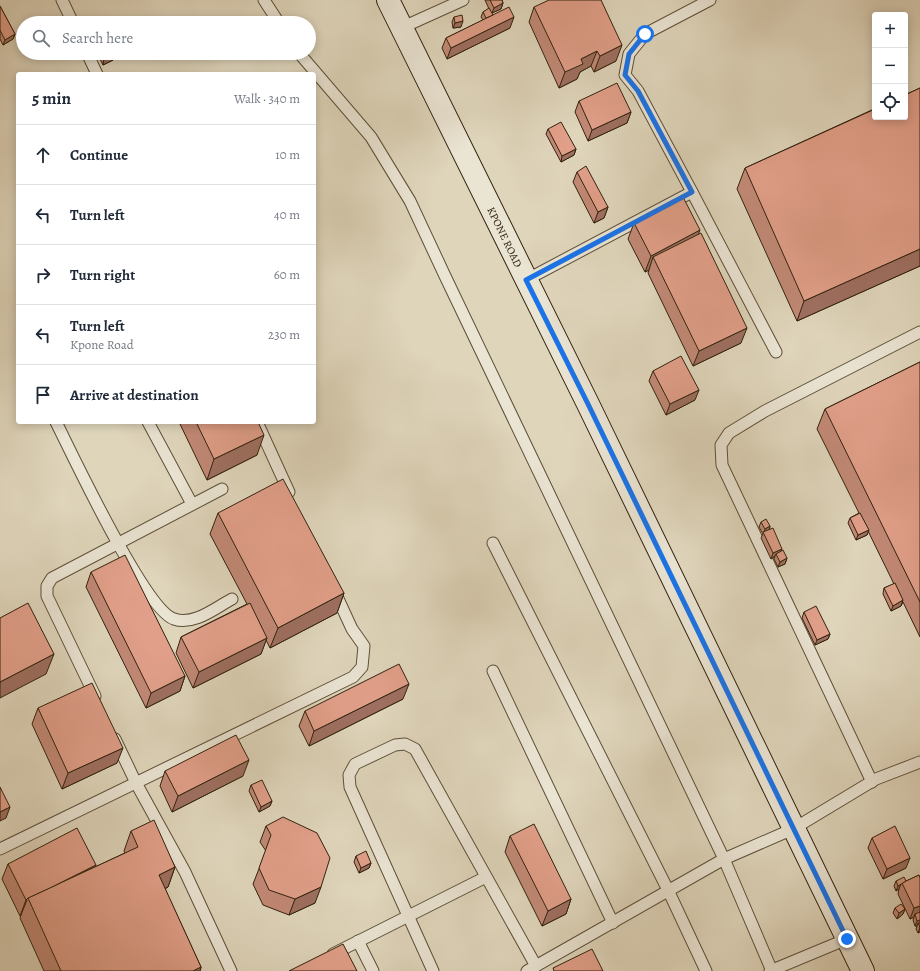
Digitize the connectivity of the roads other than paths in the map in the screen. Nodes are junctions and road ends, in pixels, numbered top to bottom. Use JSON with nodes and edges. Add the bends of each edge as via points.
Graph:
{"nodes":[{"id":1,"x":62,"y":0,"type":"edge"},
{"id":2,"x":264,"y":0,"type":"edge"},
{"id":3,"x":388,"y":0,"type":"edge"},
{"id":4,"x":463,"y":0,"type":"edge"},
{"id":5,"x":710,"y":0,"type":"edge"},
{"id":6,"x":70,"y":16,"type":"edge"},
{"id":7,"x":274,"y":16,"type":"edge"},
{"id":8,"x":401,"y":28,"type":"junction"},
{"id":9,"x":90,"y":60,"type":"edge"},
{"id":10,"x":305,"y":60,"type":"edge"},
{"id":11,"x":96,"y":72,"type":"edge"},
{"id":12,"x":315,"y":72,"type":"edge"},
{"id":13,"x":316,"y":73,"type":"edge"},
{"id":14,"x":692,"y":192,"type":"junction"},
{"id":15,"x":526,"y":280,"type":"junction"},
{"id":16,"x":920,"y":332,"type":"edge"},
{"id":17,"x":776,"y":352,"type":"dead end"},
{"id":18,"x":57,"y":424,"type":"edge"},
{"id":19,"x":149,"y":424,"type":"edge"},
{"id":20,"x":258,"y":424,"type":"edge"},
{"id":21,"x":222,"y":489,"type":"dead end"},
{"id":22,"x":293,"y":501,"type":"edge"},
{"id":23,"x":192,"y":504,"type":"junction"},
{"id":24,"x":118,"y":542,"type":"junction"},
{"id":25,"x":493,"y":543,"type":"dead end"},
{"id":26,"x":329,"y":579,"type":"edge"},
{"id":27,"x":232,"y":599,"type":"dead end"},
{"id":28,"x":494,"y":671,"type":"dead end"},
{"id":29,"x":98,"y":704,"type":"edge"},
{"id":30,"x":112,"y":732,"type":"edge"},
{"id":31,"x":920,"y":762,"type":"edge"},
{"id":32,"x":872,"y":782,"type":"junction"},
{"id":33,"x":136,"y":783,"type":"junction"},
{"id":34,"x":794,"y":829,"type":"junction"},
{"id":35,"x":0,"y":849,"type":"edge"},
{"id":36,"x":724,"y":859,"type":"junction"},
{"id":37,"x":486,"y":877,"type":"junction"},
{"id":38,"x":668,"y":890,"type":"junction"},
{"id":39,"x":408,"y":916,"type":"junction"},
{"id":40,"x":613,"y":923,"type":"junction"},
{"id":41,"x":847,"y":939,"type":"junction"},
{"id":42,"x":358,"y":941,"type":"junction"},
{"id":43,"x":326,"y":958,"type":"edge"},
{"id":44,"x":531,"y":969,"type":"edge"},
{"id":45,"x":231,"y":971,"type":"edge"},
{"id":46,"x":373,"y":971,"type":"edge"},
{"id":47,"x":433,"y":971,"type":"edge"},
{"id":48,"x":706,"y":971,"type":"edge"},
{"id":49,"x":771,"y":971,"type":"edge"},
{"id":50,"x":863,"y":971,"type":"edge"}],
"edges":[{"from":1,"to":6,"type":"lane"},
{"from":2,"to":7,"type":"lane"},
{"from":3,"to":8,"type":"main road","name":"KPONE ROAD"},
{"from":4,"to":8,"type":"lane"},
{"from":5,"to":14,"type":"lane","via":[[645,34],[629,54],[625,75],[638,91]]},
{"from":8,"to":15,"type":"main road","name":"KPONE ROAD"},
{"from":9,"to":11,"type":"lane"},
{"from":10,"to":12,"type":"lane"},
{"from":13,"to":36,"type":"lane","via":[[371,137],[410,201]]},
{"from":14,"to":15,"type":"lane"},
{"from":14,"to":17,"type":"lane"},
{"from":15,"to":34,"type":"main road","name":"KPONE ROAD"},
{"from":16,"to":32,"type":"lane","via":[[765,410],[729,432],[721,445],[722,465]]},
{"from":18,"to":24,"type":"lane"},
{"from":19,"to":23,"type":"lane"},
{"from":20,"to":22,"type":"lane"},
{"from":21,"to":23,"type":"lane"},
{"from":23,"to":24,"type":"lane"},
{"from":24,"to":27,"type":"lane","via":[[134,572],[161,612],[173,619],[185,621],[196,618]]},
{"from":24,"to":29,"type":"lane","via":[[52,578],[47,586],[47,596]]},
{"from":25,"to":38,"type":"lane"},
{"from":26,"to":33,"type":"lane","via":[[352,629],[364,646],[362,667],[353,677]]},
{"from":28,"to":40,"type":"lane"},
{"from":30,"to":33,"type":"lane"},
{"from":31,"to":32,"type":"lane"},
{"from":32,"to":34,"type":"lane"},
{"from":33,"to":35,"type":"lane"},
{"from":33,"to":45,"type":"lane","via":[[185,872]]},
{"from":34,"to":36,"type":"lane"},
{"from":34,"to":41,"type":"main road","name":"KPONE ROAD"},
{"from":36,"to":38,"type":"lane"},
{"from":36,"to":49,"type":"lane"},
{"from":37,"to":39,"type":"lane"},
{"from":37,"to":39,"type":"lane","via":[[415,748],[405,744],[395,745],[355,764],[349,775],[350,787]]},
{"from":37,"to":44,"type":"lane"},
{"from":38,"to":40,"type":"lane"},
{"from":38,"to":48,"type":"lane"},
{"from":39,"to":42,"type":"lane"},
{"from":39,"to":47,"type":"lane"},
{"from":40,"to":44,"type":"lane"},
{"from":41,"to":49,"type":"lane"},
{"from":41,"to":50,"type":"main road","name":"KPONE ROAD"},
{"from":42,"to":43,"type":"lane"},
{"from":42,"to":46,"type":"lane"}]}
